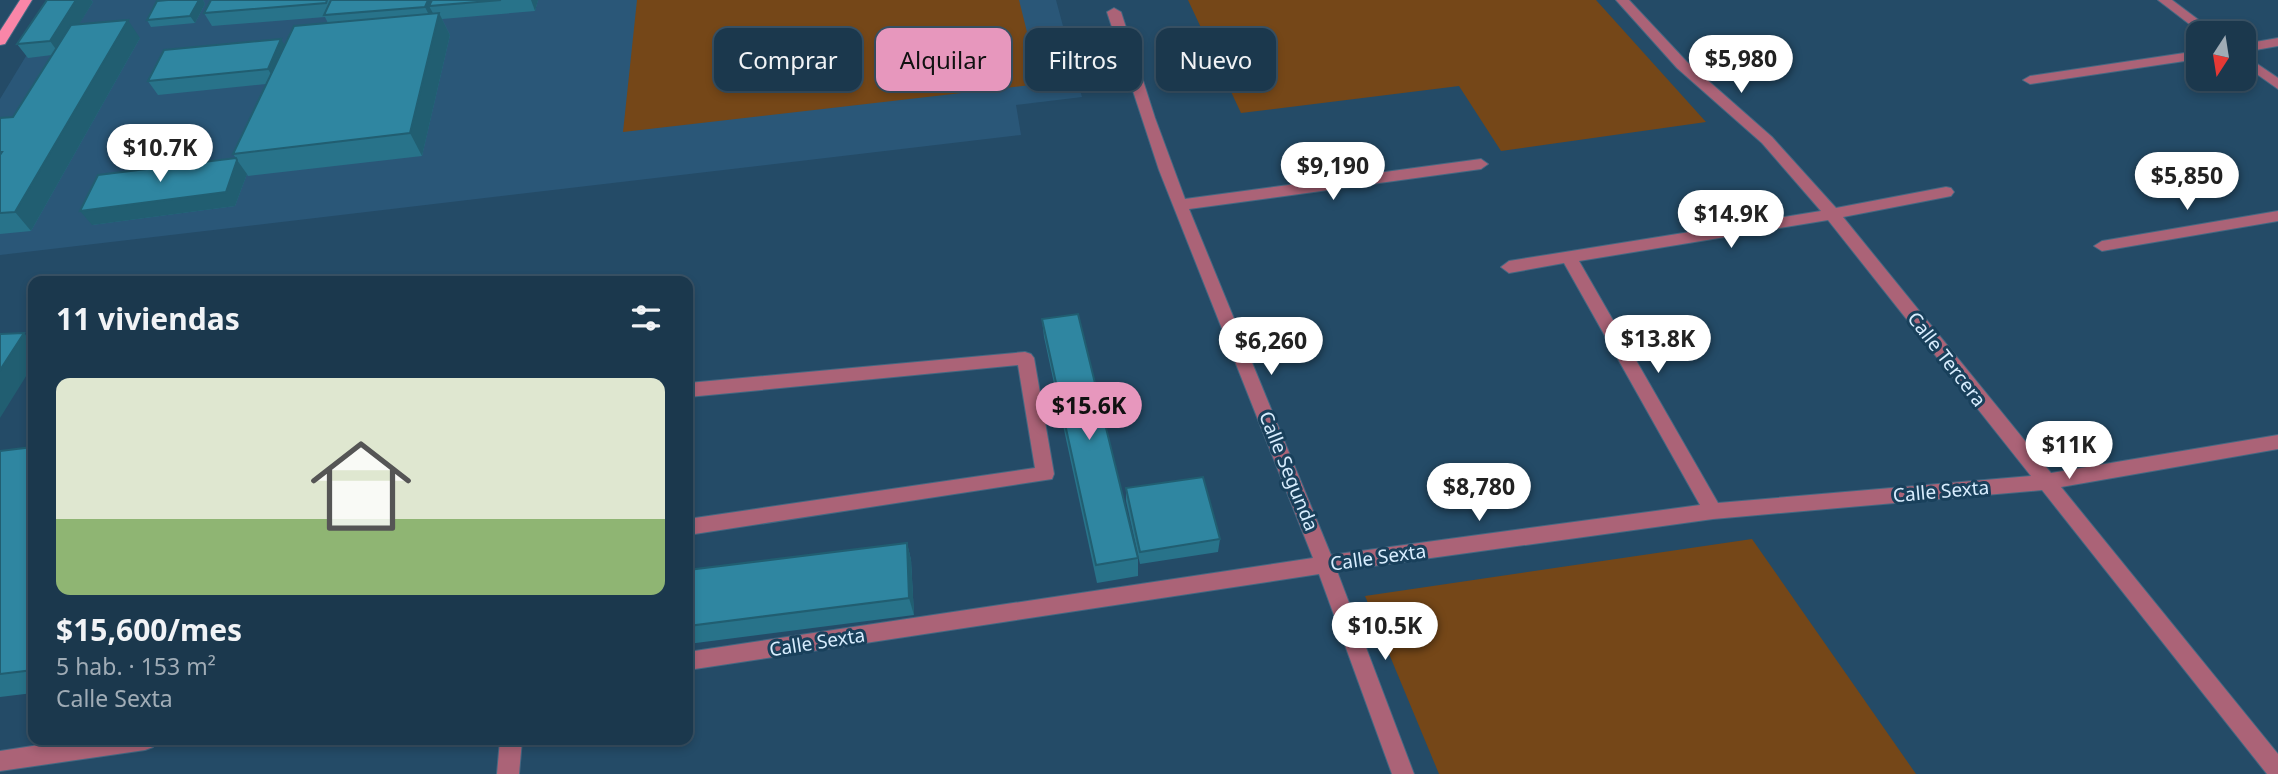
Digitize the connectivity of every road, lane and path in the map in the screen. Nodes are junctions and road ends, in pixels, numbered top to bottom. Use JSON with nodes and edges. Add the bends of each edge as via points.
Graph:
{"nodes":[{"id":1,"x":26,"y":0,"type":"edge"},
{"id":2,"x":1622,"y":0,"type":"edge"},
{"id":3,"x":2164,"y":0,"type":"edge"},
{"id":4,"x":1114,"y":12,"type":"dead end"},
{"id":5,"x":2193,"y":21,"type":"edge"},
{"id":6,"x":0,"y":41,"type":"edge"},
{"id":7,"x":2278,"y":42,"type":"edge"},
{"id":8,"x":2256,"y":46,"type":"edge"},
{"id":9,"x":2186,"y":57,"type":"edge"},
{"id":10,"x":2256,"y":68,"type":"edge"},
{"id":11,"x":2030,"y":80,"type":"dead end"},
{"id":12,"x":2278,"y":85,"type":"edge"},
{"id":13,"x":1481,"y":164,"type":"dead end"},
{"id":14,"x":1946,"y":192,"type":"dead end"},
{"id":15,"x":1180,"y":205,"type":"junction"},
{"id":16,"x":1832,"y":214,"type":"junction"},
{"id":17,"x":2278,"y":216,"type":"edge"},
{"id":18,"x":2102,"y":246,"type":"dead end"},
{"id":19,"x":1569,"y":258,"type":"junction"},
{"id":20,"x":1510,"y":267,"type":"dead end"},
{"id":21,"x":693,"y":390,"type":"edge"},
{"id":22,"x":2278,"y":442,"type":"edge"},
{"id":23,"x":2044,"y":482,"type":"junction"},
{"id":24,"x":1713,"y":511,"type":"junction"},
{"id":25,"x":693,"y":526,"type":"edge"},
{"id":26,"x":1327,"y":564,"type":"junction"},
{"id":27,"x":693,"y":660,"type":"edge"},
{"id":28,"x":110,"y":745,"type":"edge"},
{"id":29,"x":510,"y":745,"type":"edge"},
{"id":30,"x":0,"y":761,"type":"edge"},
{"id":31,"x":2278,"y":771,"type":"edge"},
{"id":32,"x":508,"y":774,"type":"edge"},
{"id":33,"x":1403,"y":774,"type":"edge"}],
"edges":[{"from":1,"to":6,"type":"main road"},
{"from":2,"to":16,"type":"street","name":"Calle Tercera","via":[[1682,65],[1767,140]]},
{"from":3,"to":5,"type":"street"},
{"from":4,"to":15,"type":"street","name":"Calle Segunda","via":[[1135,88]]},
{"from":7,"to":8,"type":"street"},
{"from":9,"to":11,"type":"street"},
{"from":10,"to":12,"type":"street"},
{"from":13,"to":15,"type":"street"},
{"from":14,"to":16,"type":"street"},
{"from":15,"to":26,"type":"street","name":"Calle Segunda"},
{"from":16,"to":19,"type":"street"},
{"from":16,"to":23,"type":"street","name":"Calle Tercera"},
{"from":17,"to":18,"type":"street"},
{"from":19,"to":20,"type":"street"},
{"from":19,"to":24,"type":"street"},
{"from":21,"to":25,"type":"street","via":[[1025,358],[1045,474]]},
{"from":22,"to":23,"type":"street","name":"Calle Sexta"},
{"from":23,"to":24,"type":"street","name":"Calle Sexta"},
{"from":23,"to":31,"type":"street","name":"Calle Tercera"},
{"from":24,"to":26,"type":"street","name":"Calle Sexta"},
{"from":26,"to":27,"type":"street","name":"Calle Sexta"},
{"from":26,"to":33,"type":"street","name":"Calle Segunda"},
{"from":28,"to":30,"type":"street"},
{"from":29,"to":32,"type":"street"}]}
